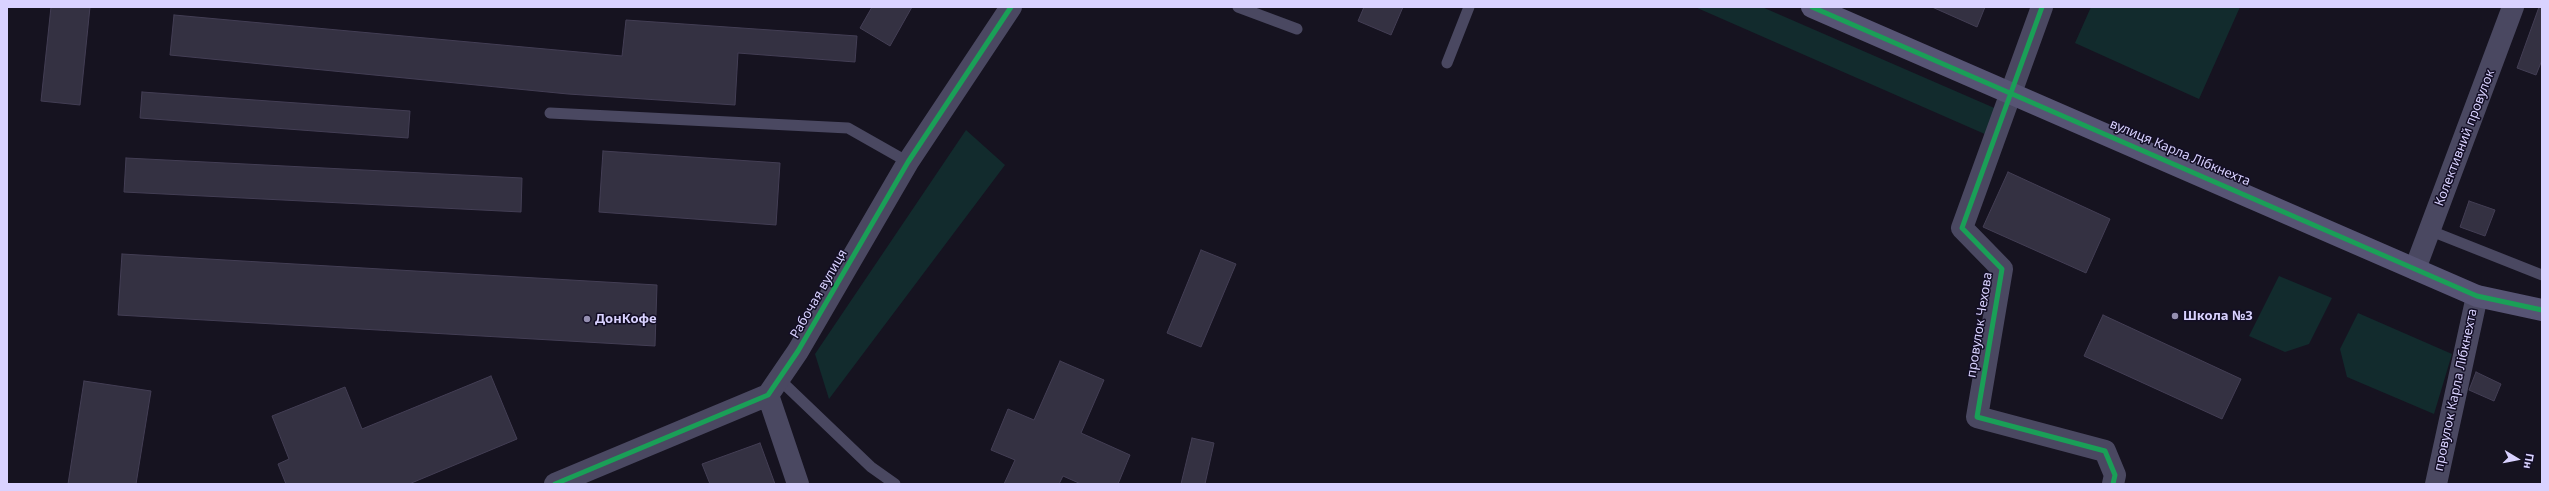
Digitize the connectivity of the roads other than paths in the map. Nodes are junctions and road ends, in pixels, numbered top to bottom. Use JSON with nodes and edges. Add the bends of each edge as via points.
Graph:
{"nodes":[{"id":1,"x":1010,"y":7,"type":"edge"},
{"id":2,"x":1238,"y":7,"type":"edge"},
{"id":3,"x":1469,"y":7,"type":"edge"},
{"id":4,"x":1812,"y":7,"type":"edge"},
{"id":5,"x":2042,"y":7,"type":"edge"},
{"id":6,"x":2513,"y":7,"type":"edge"},
{"id":7,"x":1297,"y":29,"type":"dead end"},
{"id":8,"x":1447,"y":63,"type":"dead end"},
{"id":9,"x":2009,"y":92,"type":"junction"},
{"id":10,"x":550,"y":113,"type":"dead end"},
{"id":11,"x":908,"y":162,"type":"junction"},
{"id":12,"x":2431,"y":231,"type":"junction"},
{"id":13,"x":2415,"y":268,"type":"junction"},
{"id":14,"x":2542,"y":275,"type":"edge"},
{"id":15,"x":2477,"y":296,"type":"junction"},
{"id":16,"x":2542,"y":310,"type":"edge"},
{"id":17,"x":774,"y":387,"type":"junction"},
{"id":18,"x":555,"y":484,"type":"edge"},
{"id":19,"x":798,"y":484,"type":"edge"},
{"id":20,"x":895,"y":484,"type":"edge"},
{"id":21,"x":2113,"y":484,"type":"edge"},
{"id":22,"x":2436,"y":484,"type":"edge"}],
"edges":[{"from":1,"to":11,"type":"street","name":"Рабочая вулиця"},
{"from":2,"to":7,"type":"lane"},
{"from":3,"to":8,"type":"lane"},
{"from":4,"to":9,"type":"street","name":"вулиця Карла Лібкнехта"},
{"from":5,"to":9,"type":"street"},
{"from":6,"to":12,"type":"street","name":"Колективний провулок"},
{"from":9,"to":13,"type":"street","name":"вулиця Карла Лібкнехта"},
{"from":9,"to":21,"type":"street","name":"провулок Чехова","via":[[1962,228],[2002,269],[1977,417],[2105,451],[2115,475]]},
{"from":10,"to":11,"type":"lane","via":[[848,128]]},
{"from":11,"to":17,"type":"street","name":"Рабочая вулиця","via":[[798,351]]},
{"from":12,"to":13,"type":"street","name":"Колективний провулок"},
{"from":12,"to":14,"type":"lane"},
{"from":13,"to":15,"type":"street","name":"вулиця Карла Лібкнехта"},
{"from":15,"to":16,"type":"street","name":"вулиця Карла Лібкнехта"},
{"from":15,"to":22,"type":"street","name":"провулок Карла Лібкнехта"},
{"from":17,"to":18,"type":"street"},
{"from":17,"to":19,"type":"street"},
{"from":17,"to":20,"type":"lane"}]}
